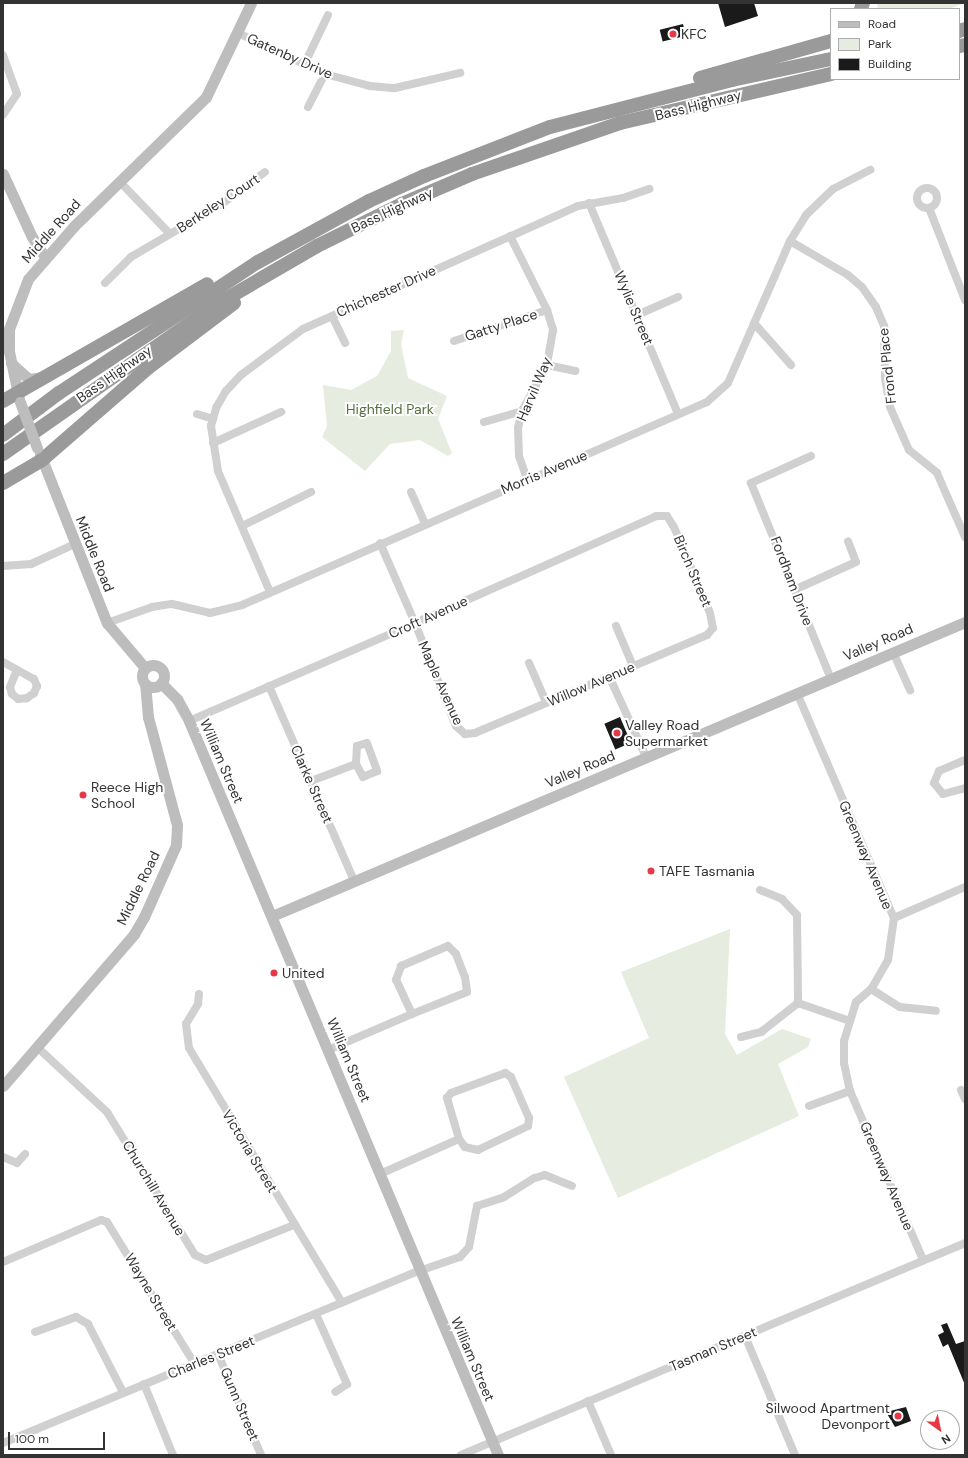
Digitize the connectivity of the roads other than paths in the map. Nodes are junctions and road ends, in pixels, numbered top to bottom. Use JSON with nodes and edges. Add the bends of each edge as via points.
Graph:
{"nodes":[{"id":1,"x":251,"y":3,"type":"edge"},
{"id":2,"x":328,"y":15,"type":"dead end"},
{"id":3,"x":238,"y":33,"type":"junction"},
{"id":4,"x":830,"y":41,"type":"edge"},
{"id":5,"x":3,"y":55,"type":"edge"},
{"id":6,"x":830,"y":59,"type":"edge"},
{"id":7,"x":305,"y":63,"type":"junction"},
{"id":8,"x":460,"y":73,"type":"dead end"},
{"id":9,"x":324,"y":74,"type":"junction"},
{"id":10,"x":830,"y":74,"type":"edge"},
{"id":11,"x":308,"y":107,"type":"dead end"},
{"id":12,"x":615,"y":108,"type":"junction"},
{"id":13,"x":3,"y":115,"type":"edge"},
{"id":14,"x":870,"y":170,"type":"dead end"},
{"id":15,"x":265,"y":172,"type":"dead end"},
{"id":16,"x":3,"y":174,"type":"edge"},
{"id":17,"x":120,"y":182,"type":"junction"},
{"id":18,"x":649,"y":189,"type":"dead end"},
{"id":19,"x":369,"y":201,"type":"junction"},
{"id":20,"x":589,"y":203,"type":"junction"},
{"id":21,"x":929,"y":208,"type":"dead end"},
{"id":22,"x":170,"y":234,"type":"junction"},
{"id":23,"x":510,"y":236,"type":"junction"},
{"id":24,"x":790,"y":241,"type":"junction"},
{"id":25,"x":317,"y":246,"type":"junction"},
{"id":26,"x":45,"y":257,"type":"junction"},
{"id":27,"x":105,"y":283,"type":"dead end"},
{"id":28,"x":962,"y":286,"type":"edge"},
{"id":29,"x":678,"y":298,"type":"dead end"},
{"id":30,"x":965,"y":300,"type":"edge"},
{"id":31,"x":547,"y":310,"type":"junction"},
{"id":32,"x":637,"y":315,"type":"junction"},
{"id":33,"x":332,"y":316,"type":"junction"},
{"id":34,"x":754,"y":323,"type":"junction"},
{"id":35,"x":454,"y":341,"type":"dead end"},
{"id":36,"x":345,"y":343,"type":"dead end"},
{"id":37,"x":6,"y":351,"type":"edge"},
{"id":38,"x":10,"y":362,"type":"junction"},
{"id":39,"x":547,"y":365,"type":"junction"},
{"id":40,"x":791,"y":365,"type":"dead end"},
{"id":41,"x":575,"y":371,"type":"dead end"},
{"id":42,"x":44,"y":377,"type":"junction"},
{"id":43,"x":18,"y":396,"type":"junction"},
{"id":44,"x":3,"y":401,"type":"edge"},
{"id":45,"x":522,"y":411,"type":"junction"},
{"id":46,"x":281,"y":412,"type":"dead end"},
{"id":47,"x":197,"y":414,"type":"dead end"},
{"id":48,"x":678,"y":414,"type":"junction"},
{"id":49,"x":213,"y":419,"type":"junction"},
{"id":50,"x":484,"y":422,"type":"dead end"},
{"id":51,"x":3,"y":435,"type":"edge"},
{"id":52,"x":213,"y":443,"type":"junction"},
{"id":53,"x":3,"y":454,"type":"edge"},
{"id":54,"x":40,"y":454,"type":"junction"},
{"id":55,"x":811,"y":456,"type":"dead end"},
{"id":56,"x":24,"y":470,"type":"junction"},
{"id":57,"x":49,"y":477,"type":"junction"},
{"id":58,"x":527,"y":479,"type":"junction"},
{"id":59,"x":3,"y":484,"type":"edge"},
{"id":60,"x":310,"y":492,"type":"dead end"},
{"id":61,"x":411,"y":492,"type":"dead end"},
{"id":62,"x":667,"y":516,"type":"joint"},
{"id":63,"x":425,"y":523,"type":"junction"},
{"id":64,"x":242,"y":526,"type":"junction"},
{"id":65,"x":965,"y":536,"type":"edge"},
{"id":66,"x":848,"y":541,"type":"dead end"},
{"id":67,"x":380,"y":543,"type":"junction"},
{"id":68,"x":75,"y":544,"type":"junction"},
{"id":69,"x":3,"y":566,"type":"edge"},
{"id":70,"x":794,"y":590,"type":"junction"},
{"id":71,"x":270,"y":592,"type":"junction"},
{"id":72,"x":965,"y":622,"type":"edge"},
{"id":73,"x":107,"y":623,"type":"junction"},
{"id":74,"x":415,"y":623,"type":"junction"},
{"id":75,"x":616,"y":626,"type":"dead end"},
{"id":76,"x":713,"y":628,"type":"joint"},
{"id":77,"x":893,"y":652,"type":"junction"},
{"id":78,"x":3,"y":662,"type":"edge"},
{"id":79,"x":529,"y":662,"type":"dead end"},
{"id":80,"x":633,"y":666,"type":"junction"},
{"id":81,"x":146,"y":668,"type":"junction"},
{"id":82,"x":16,"y":672,"type":"dead end"},
{"id":83,"x":609,"y":676,"type":"junction"},
{"id":84,"x":831,"y":679,"type":"junction"},
{"id":85,"x":161,"y":683,"type":"junction"},
{"id":86,"x":145,"y":684,"type":"junction"},
{"id":87,"x":269,"y":686,"type":"junction"},
{"id":88,"x":910,"y":690,"type":"dead end"},
{"id":89,"x":797,"y":693,"type":"junction"},
{"id":90,"x":546,"y":702,"type":"junction"},
{"id":91,"x":189,"y":721,"type":"junction"},
{"id":92,"x":465,"y":734,"type":"joint"},
{"id":93,"x":646,"y":757,"type":"junction"},
{"id":94,"x":965,"y":760,"type":"edge"},
{"id":95,"x":356,"y":764,"type":"dead end"},
{"id":96,"x":311,"y":781,"type":"junction"},
{"id":97,"x":965,"y":788,"type":"edge"},
{"id":98,"x":354,"y":882,"type":"junction"},
{"id":99,"x":965,"y":887,"type":"edge"},
{"id":100,"x":760,"y":890,"type":"dead end"},
{"id":101,"x":272,"y":916,"type":"junction"},
{"id":102,"x":894,"y":918,"type":"junction"},
{"id":103,"x":871,"y":989,"type":"junction"},
{"id":104,"x":199,"y":994,"type":"dead end"},
{"id":105,"x":798,"y":1003,"type":"junction"},
{"id":106,"x":936,"y":1011,"type":"dead end"},
{"id":107,"x":412,"y":1014,"type":"junction"},
{"id":108,"x":850,"y":1021,"type":"junction"},
{"id":109,"x":741,"y":1037,"type":"dead end"},
{"id":110,"x":37,"y":1047,"type":"junction"},
{"id":111,"x":328,"y":1050,"type":"junction"},
{"id":112,"x":3,"y":1086,"type":"edge"},
{"id":113,"x":962,"y":1090,"type":"dead end"},
{"id":114,"x":850,"y":1091,"type":"junction"},
{"id":115,"x":965,"y":1099,"type":"edge"},
{"id":116,"x":809,"y":1106,"type":"dead end"},
{"id":117,"x":459,"y":1139,"type":"junction"},
{"id":118,"x":25,"y":1154,"type":"dead end"},
{"id":119,"x":3,"y":1157,"type":"edge"},
{"id":120,"x":380,"y":1174,"type":"junction"},
{"id":121,"x":572,"y":1186,"type":"dead end"},
{"id":122,"x":294,"y":1225,"type":"junction"},
{"id":123,"x":965,"y":1243,"type":"edge"},
{"id":124,"x":923,"y":1260,"type":"junction"},
{"id":125,"x":3,"y":1262,"type":"edge"},
{"id":126,"x":419,"y":1271,"type":"junction"},
{"id":127,"x":342,"y":1303,"type":"junction"},
{"id":128,"x":316,"y":1314,"type":"junction"},
{"id":129,"x":35,"y":1332,"type":"dead end"},
{"id":130,"x":745,"y":1336,"type":"junction"},
{"id":131,"x":218,"y":1354,"type":"junction"},
{"id":132,"x":194,"y":1363,"type":"junction"},
{"id":133,"x":144,"y":1384,"type":"junction"},
{"id":134,"x":123,"y":1392,"type":"junction"},
{"id":135,"x":335,"y":1392,"type":"dead end"},
{"id":136,"x":588,"y":1401,"type":"junction"},
{"id":137,"x":492,"y":1441,"type":"junction"},
{"id":138,"x":3,"y":1443,"type":"edge"},
{"id":139,"x":173,"y":1455,"type":"edge"},
{"id":140,"x":261,"y":1455,"type":"edge"},
{"id":141,"x":460,"y":1455,"type":"edge"},
{"id":142,"x":498,"y":1455,"type":"edge"},
{"id":143,"x":611,"y":1455,"type":"edge"},
{"id":144,"x":795,"y":1455,"type":"edge"}],
"edges":[{"from":1,"to":3,"type":"main road","name":"Middle Road"},
{"from":2,"to":7,"type":"street"},
{"from":3,"to":7,"type":"street","name":"Gatenby Drive"},
{"from":3,"to":17,"type":"main road","name":"Middle Road","via":[[206,97]]},
{"from":4,"to":12,"type":"highway","via":[[678,84]]},
{"from":5,"to":13,"type":"street","via":[[17,94]]},
{"from":6,"to":12,"type":"highway","name":"Bass Highway"},
{"from":7,"to":9,"type":"street","name":"Gatenby Drive"},
{"from":8,"to":9,"type":"street","name":"Gatenby Drive","via":[[382,88]]},
{"from":9,"to":11,"type":"street"},
{"from":10,"to":25,"type":"highway","name":"Bass Highway","via":[[620,123],[554,144],[416,198]]},
{"from":12,"to":19,"type":"highway","name":"Bass Highway","via":[[550,127],[480,152]]},
{"from":14,"to":24,"type":"street","name":"Morris Avenue","via":[[833,189],[806,215]]},
{"from":15,"to":22,"type":"street","name":"Berkeley Court","via":[[223,203]]},
{"from":16,"to":26,"type":"main road","via":[[32,237]]},
{"from":17,"to":22,"type":"street","name":"Berkeley Court"},
{"from":17,"to":26,"type":"main road","name":"Middle Road"},
{"from":18,"to":20,"type":"street","name":"Chichester Drive","via":[[623,198]]},
{"from":19,"to":42,"type":"highway","via":[[273,246]]},
{"from":19,"to":51,"type":"highway","name":"Bass Highway","via":[[251,266],[59,393]]},
{"from":20,"to":23,"type":"street","name":"Chichester Drive"},
{"from":20,"to":32,"type":"street","name":"Wylie Street"},
{"from":21,"to":28,"type":"street"},
{"from":22,"to":27,"type":"street","name":"Berkeley Court","via":[[131,257]]},
{"from":23,"to":31,"type":"street","name":"Harvil Way"},
{"from":23,"to":33,"type":"street","name":"Chichester Drive"},
{"from":24,"to":34,"type":"street","name":"Morris Avenue"},
{"from":24,"to":65,"type":"street","name":"Frond Place","via":[[848,275],[862,287],[876,307],[884,326],[890,407],[909,450],[937,473]]},
{"from":25,"to":53,"type":"highway","name":"Bass Highway","via":[[214,306]]},
{"from":25,"to":54,"type":"highway","via":[[229,306]]},
{"from":26,"to":37,"type":"main road","name":"Middle Road","via":[[18,299],[9,329]]},
{"from":28,"to":30,"type":"street"},
{"from":29,"to":32,"type":"street"},
{"from":31,"to":35,"type":"street","name":"Gatty Place"},
{"from":31,"to":39,"type":"street","name":"Harvil Way","via":[[553,330]]},
{"from":32,"to":48,"type":"street","name":"Wylie Street"},
{"from":33,"to":36,"type":"street"},
{"from":33,"to":49,"type":"street","name":"Chichester Drive","via":[[303,330],[241,375],[226,391]]},
{"from":34,"to":40,"type":"street"},
{"from":34,"to":48,"type":"street","name":"Morris Avenue","via":[[728,383],[707,402]]},
{"from":37,"to":38,"type":"main road","name":"Middle Road"},
{"from":38,"to":42,"type":"main road","via":[[29,378]]},
{"from":38,"to":43,"type":"main road","name":"Middle Road"},
{"from":39,"to":41,"type":"street"},
{"from":39,"to":45,"type":"street","name":"Harvil Way"},
{"from":42,"to":43,"type":"highway"},
{"from":43,"to":44,"type":"highway"},
{"from":43,"to":54,"type":"main road","name":"Middle Road","bridge":true},
{"from":45,"to":50,"type":"street"},
{"from":45,"to":58,"type":"street","name":"Harvil Way","via":[[518,428],[519,456]]},
{"from":46,"to":52,"type":"street"},
{"from":47,"to":49,"type":"street"},
{"from":48,"to":58,"type":"street","name":"Morris Avenue"},
{"from":49,"to":52,"type":"street","name":"Chichester Drive"},
{"from":52,"to":64,"type":"street","name":"Chichester Drive","via":[[218,470]]},
{"from":54,"to":56,"type":"highway"},
{"from":54,"to":57,"type":"main road","name":"Middle Road"},
{"from":55,"to":70,"type":"street","name":"Fordham Drive","via":[[751,483]]},
{"from":56,"to":57,"type":"main road","via":[[37,471]]},
{"from":56,"to":59,"type":"highway"},
{"from":57,"to":68,"type":"main road","name":"Middle Road"},
{"from":58,"to":63,"type":"street","name":"Morris Avenue"},
{"from":60,"to":64,"type":"street"},
{"from":61,"to":63,"type":"street"},
{"from":62,"to":74,"type":"street","name":"Croft Avenue","via":[[656,516]]},
{"from":62,"to":76,"type":"street","name":"Birch Street","via":[[710,613]]},
{"from":63,"to":67,"type":"street","name":"Morris Avenue"},
{"from":64,"to":71,"type":"street","name":"Chichester Drive"},
{"from":66,"to":70,"type":"street","via":[[856,562]]},
{"from":67,"to":71,"type":"street","name":"Morris Avenue"},
{"from":67,"to":74,"type":"street","name":"Maple Avenue"},
{"from":68,"to":69,"type":"street","via":[[31,564]]},
{"from":68,"to":73,"type":"main road","name":"Middle Road"},
{"from":70,"to":84,"type":"street","name":"Fordham Drive"},
{"from":71,"to":73,"type":"street","name":"Morris Avenue","via":[[242,604],[210,613],[172,604],[152,607]]},
{"from":72,"to":77,"type":"main road","name":"Valley Road"},
{"from":73,"to":81,"type":"main road","name":"Middle Road"},
{"from":74,"to":87,"type":"street","name":"Croft Avenue"},
{"from":74,"to":92,"type":"street","name":"Maple Avenue","via":[[456,726]]},
{"from":75,"to":80,"type":"street"},
{"from":76,"to":80,"type":"street","name":"Willow Avenue","via":[[707,635]]},
{"from":77,"to":84,"type":"main road","name":"Valley Road"},
{"from":77,"to":88,"type":"street"},
{"from":78,"to":82,"type":"street"},
{"from":79,"to":90,"type":"street"},
{"from":80,"to":83,"type":"street","name":"Willow Avenue"},
{"from":81,"to":85,"type":"main road","via":[[155,666],[162,670]]},
{"from":81,"to":86,"type":"main road","via":[[142,677]]},
{"from":83,"to":90,"type":"street","name":"Willow Avenue"},
{"from":83,"to":93,"type":"street"},
{"from":84,"to":89,"type":"main road","name":"Valley Road"},
{"from":85,"to":86,"type":"main road","via":[[152,687]]},
{"from":85,"to":91,"type":"main road","name":"William Street","via":[[177,699]]},
{"from":86,"to":110,"type":"main road","name":"Middle Road","via":[[149,722],[177,825],[176,845],[134,934]]},
{"from":87,"to":91,"type":"street","name":"Croft Avenue"},
{"from":87,"to":96,"type":"street","name":"Clarke Street"},
{"from":89,"to":93,"type":"main road","name":"Valley Road"},
{"from":89,"to":102,"type":"street","name":"Greenway Avenue"},
{"from":90,"to":92,"type":"street","name":"Willow Avenue","via":[[475,733]]},
{"from":91,"to":101,"type":"main road","name":"William Street"},
{"from":93,"to":98,"type":"main road","name":"Valley Road"},
{"from":94,"to":97,"type":"street","via":[[939,771],[934,783],[943,794]]},
{"from":95,"to":96,"type":"street"},
{"from":96,"to":98,"type":"street","name":"Clarke Street"},
{"from":98,"to":101,"type":"main road","name":"Valley Road"},
{"from":99,"to":102,"type":"street"},
{"from":100,"to":105,"type":"street","via":[[782,899],[797,915]]},
{"from":101,"to":111,"type":"main road","name":"William Street"},
{"from":102,"to":103,"type":"street","name":"Greenway Avenue","via":[[888,960]]},
{"from":103,"to":106,"type":"street","via":[[900,1008]]},
{"from":103,"to":108,"type":"street","name":"Greenway Avenue","via":[[856,1002]]},
{"from":104,"to":122,"type":"street","name":"Victoria Street","via":[[198,1004],[186,1024],[189,1048]]},
{"from":105,"to":108,"type":"street"},
{"from":105,"to":109,"type":"street","via":[[761,1032]]},
{"from":107,"to":107,"type":"street","via":[[396,980],[401,966],[448,946],[456,954],[465,977],[467,992]]},
{"from":107,"to":111,"type":"street"},
{"from":108,"to":114,"type":"street","name":"Greenway Avenue","via":[[844,1041]]},
{"from":110,"to":112,"type":"main road","name":"Middle Road"},
{"from":110,"to":122,"type":"street","name":"Churchill Avenue","via":[[107,1112],[195,1255],[206,1260]]},
{"from":111,"to":120,"type":"main road","name":"William Street"},
{"from":113,"to":115,"type":"street"},
{"from":114,"to":116,"type":"street"},
{"from":114,"to":124,"type":"street","name":"Greenway Avenue"},
{"from":117,"to":117,"type":"street","via":[[447,1098],[451,1093],[505,1073],[511,1077],[528,1118],[528,1126],[478,1150],[465,1147]]},
{"from":117,"to":120,"type":"street"},
{"from":118,"to":119,"type":"street","via":[[17,1163]]},
{"from":120,"to":126,"type":"main road","name":"William Street"},
{"from":121,"to":126,"type":"street","name":"Charles Street","via":[[545,1175],[504,1197],[478,1206],[469,1247],[460,1258]]},
{"from":122,"to":127,"type":"street","name":"Victoria Street"},
{"from":123,"to":124,"type":"street","name":"Tasman Street"},
{"from":124,"to":130,"type":"street","name":"Tasman Street"},
{"from":125,"to":132,"type":"street","name":"Wayne Street","via":[[101,1220],[107,1222]]},
{"from":126,"to":127,"type":"street","name":"Charles Street"},
{"from":126,"to":137,"type":"main road","name":"William Street"},
{"from":127,"to":128,"type":"street","name":"Charles Street"},
{"from":128,"to":131,"type":"street","name":"Charles Street"},
{"from":128,"to":135,"type":"street","via":[[348,1384]]},
{"from":129,"to":134,"type":"street","via":[[76,1317],[88,1324]]},
{"from":130,"to":136,"type":"street","name":"Tasman Street"},
{"from":130,"to":144,"type":"street"},
{"from":131,"to":132,"type":"street","name":"Charles Street"},
{"from":131,"to":140,"type":"street","name":"Gunn Street"},
{"from":132,"to":133,"type":"street","name":"Charles Street"},
{"from":133,"to":134,"type":"street","name":"Charles Street"},
{"from":133,"to":139,"type":"street"},
{"from":134,"to":138,"type":"street","name":"Charles Street"},
{"from":136,"to":137,"type":"street","name":"Tasman Street"},
{"from":136,"to":143,"type":"street"},
{"from":137,"to":141,"type":"street","name":"Tasman Street"},
{"from":137,"to":142,"type":"main road","name":"William Street"}]}
